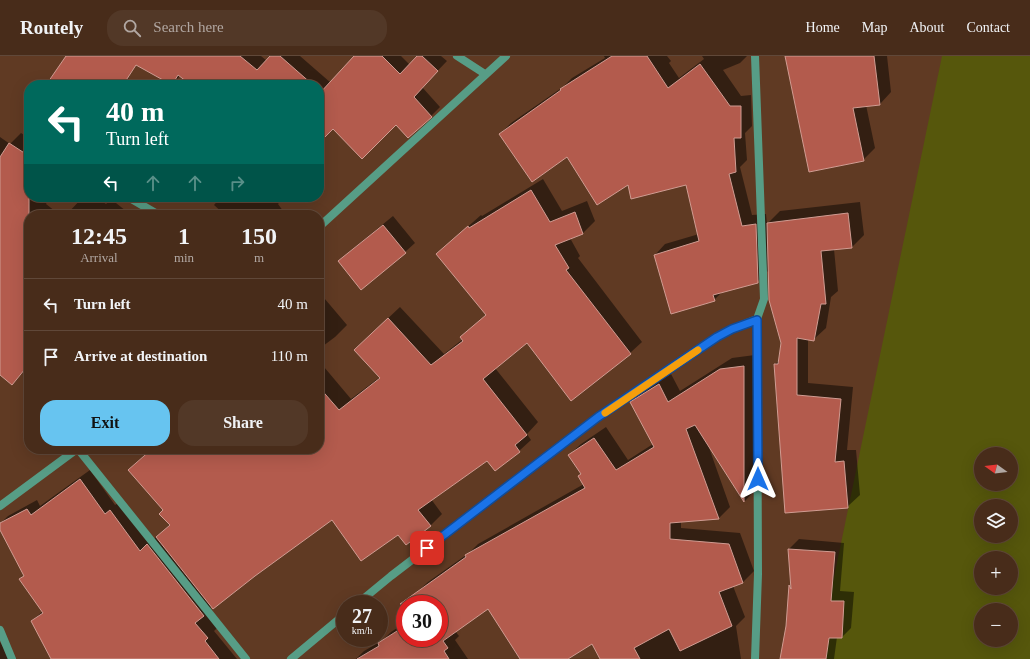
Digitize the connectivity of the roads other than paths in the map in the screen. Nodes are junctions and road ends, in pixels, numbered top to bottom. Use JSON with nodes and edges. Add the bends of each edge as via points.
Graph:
{"nodes":[{"id":1,"x":457,"y":56,"type":"edge"},
{"id":2,"x":506,"y":56,"type":"edge"},
{"id":3,"x":755,"y":56,"type":"edge"},
{"id":4,"x":485,"y":74,"type":"junction"},
{"id":5,"x":137,"y":202,"type":"edge"},
{"id":6,"x":150,"y":210,"type":"edge"},
{"id":7,"x":324,"y":223,"type":"edge"},
{"id":8,"x":757,"y":320,"type":"junction"},
{"id":9,"x":71,"y":454,"type":"edge"},
{"id":10,"x":82,"y":454,"type":"edge"},
{"id":11,"x":0,"y":506,"type":"edge"},
{"id":12,"x":368,"y":595,"type":"edge"},
{"id":13,"x":336,"y":622,"type":"edge"},
{"id":14,"x":0,"y":630,"type":"edge"},
{"id":15,"x":12,"y":659,"type":"edge"},
{"id":16,"x":246,"y":659,"type":"edge"},
{"id":17,"x":291,"y":659,"type":"edge"},
{"id":18,"x":755,"y":659,"type":"edge"}],
"edges":[{"from":1,"to":4,"type":"street"},
{"from":2,"to":4,"type":"street"},
{"from":3,"to":8,"type":"street","via":[[764,299]]},
{"from":4,"to":7,"type":"street"},
{"from":5,"to":6,"type":"street"},
{"from":8,"to":12,"type":"street","via":[[717,337],[598,417]]},
{"from":8,"to":18,"type":"street","via":[[758,574]]},
{"from":9,"to":11,"type":"street"},
{"from":10,"to":16,"type":"street"},
{"from":13,"to":17,"type":"street"},
{"from":14,"to":15,"type":"street"}]}
